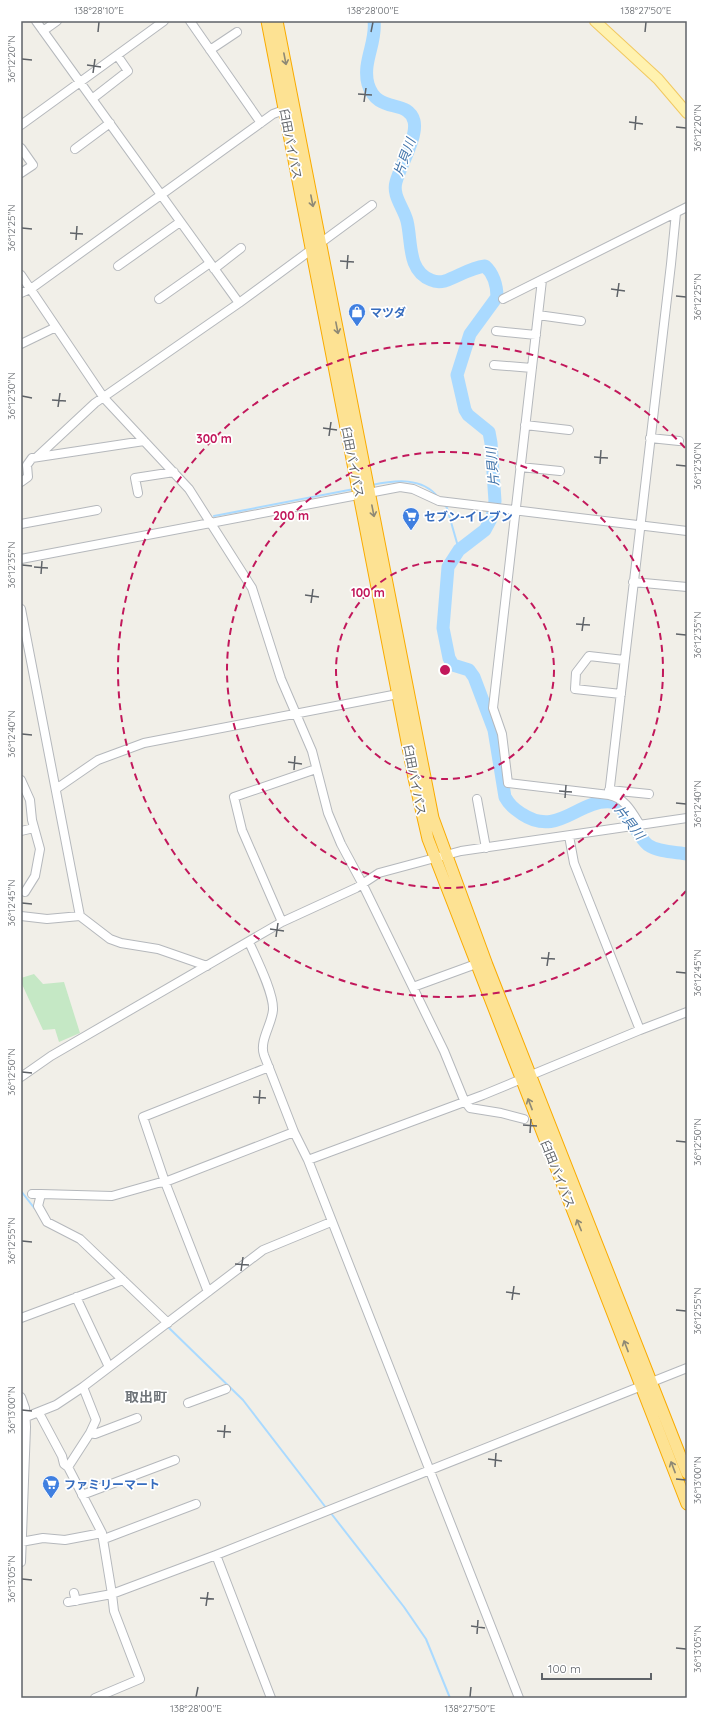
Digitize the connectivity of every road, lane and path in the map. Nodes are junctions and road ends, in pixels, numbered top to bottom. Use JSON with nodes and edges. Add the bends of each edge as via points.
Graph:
{"nodes":[{"id":1,"x":36,"y":21,"type":"edge"},
{"id":2,"x":56,"y":21,"type":"edge"},
{"id":3,"x":164,"y":21,"type":"edge"},
{"id":4,"x":190,"y":21,"type":"edge"},
{"id":5,"x":267,"y":21,"type":"edge"},
{"id":6,"x":277,"y":21,"type":"edge"},
{"id":7,"x":595,"y":21,"type":"edge"},
{"id":8,"x":43,"y":31,"type":"junction"},
{"id":9,"x":236,"y":32,"type":"dead end"},
{"id":10,"x":210,"y":50,"type":"junction"},
{"id":11,"x":117,"y":55,"type":"junction"},
{"id":12,"x":80,"y":82,"type":"junction"},
{"id":13,"x":92,"y":99,"type":"junction"},
{"id":14,"x":284,"y":110,"type":"junction"},
{"id":15,"x":687,"y":113,"type":"edge"},
{"id":16,"x":261,"y":122,"type":"junction"},
{"id":17,"x":110,"y":123,"type":"junction"},
{"id":18,"x":21,"y":125,"type":"edge"},
{"id":19,"x":21,"y":148,"type":"edge"},
{"id":20,"x":75,"y":149,"type":"dead end"},
{"id":21,"x":21,"y":174,"type":"edge"},
{"id":22,"x":161,"y":195,"type":"junction"},
{"id":23,"x":372,"y":205,"type":"dead end"},
{"id":24,"x":687,"y":207,"type":"edge"},
{"id":25,"x":676,"y":213,"type":"junction"},
{"id":26,"x":180,"y":222,"type":"junction"},
{"id":27,"x":321,"y":243,"type":"junction"},
{"id":28,"x":241,"y":248,"type":"dead end"},
{"id":29,"x":310,"y":251,"type":"junction"},
{"id":30,"x":118,"y":266,"type":"dead end"},
{"id":31,"x":212,"y":266,"type":"junction"},
{"id":32,"x":21,"y":275,"type":"edge"},
{"id":33,"x":542,"y":280,"type":"junction"},
{"id":34,"x":32,"y":288,"type":"junction"},
{"id":35,"x":21,"y":293,"type":"edge"},
{"id":36,"x":159,"y":299,"type":"dead end"},
{"id":37,"x":503,"y":299,"type":"dead end"},
{"id":38,"x":239,"y":303,"type":"junction"},
{"id":39,"x":538,"y":315,"type":"junction"},
{"id":40,"x":581,"y":322,"type":"dead end"},
{"id":41,"x":56,"y":327,"type":"junction"},
{"id":42,"x":496,"y":331,"type":"dead end"},
{"id":43,"x":536,"y":335,"type":"junction"},
{"id":44,"x":21,"y":344,"type":"edge"},
{"id":45,"x":494,"y":365,"type":"dead end"},
{"id":46,"x":532,"y":368,"type":"junction"},
{"id":47,"x":104,"y":398,"type":"junction"},
{"id":48,"x":525,"y":425,"type":"junction"},
{"id":49,"x":569,"y":430,"type":"dead end"},
{"id":50,"x":650,"y":438,"type":"junction"},
{"id":51,"x":144,"y":441,"type":"junction"},
{"id":52,"x":679,"y":441,"type":"dead end"},
{"id":53,"x":37,"y":457,"type":"junction"},
{"id":54,"x":520,"y":467,"type":"junction"},
{"id":55,"x":560,"y":471,"type":"dead end"},
{"id":56,"x":174,"y":472,"type":"junction"},
{"id":57,"x":21,"y":482,"type":"edge"},
{"id":58,"x":138,"y":493,"type":"dead end"},
{"id":59,"x":364,"y":493,"type":"junction"},
{"id":60,"x":97,"y":510,"type":"dead end"},
{"id":61,"x":515,"y":510,"type":"junction"},
{"id":62,"x":210,"y":523,"type":"junction"},
{"id":63,"x":21,"y":524,"type":"edge"},
{"id":64,"x":640,"y":526,"type":"junction"},
{"id":65,"x":687,"y":531,"type":"edge"},
{"id":66,"x":21,"y":559,"type":"edge"},
{"id":67,"x":633,"y":582,"type":"junction"},
{"id":68,"x":687,"y":587,"type":"edge"},
{"id":69,"x":21,"y":609,"type":"edge"},
{"id":70,"x":624,"y":660,"type":"junction"},
{"id":71,"x":398,"y":694,"type":"junction"},
{"id":72,"x":621,"y":694,"type":"junction"},
{"id":73,"x":296,"y":712,"type":"junction"},
{"id":74,"x":316,"y":768,"type":"junction"},
{"id":75,"x":21,"y":780,"type":"edge"},
{"id":76,"x":56,"y":789,"type":"junction"},
{"id":77,"x":609,"y":793,"type":"junction"},
{"id":78,"x":649,"y":794,"type":"dead end"},
{"id":79,"x":477,"y":799,"type":"dead end"},
{"id":80,"x":687,"y":818,"type":"edge"},
{"id":81,"x":639,"y":826,"type":"junction"},
{"id":82,"x":34,"y":828,"type":"junction"},
{"id":83,"x":21,"y":831,"type":"edge"},
{"id":84,"x":569,"y":836,"type":"junction"},
{"id":85,"x":486,"y":848,"type":"junction"},
{"id":86,"x":440,"y":856,"type":"junction"},
{"id":87,"x":362,"y":883,"type":"junction"},
{"id":88,"x":22,"y":893,"type":"edge"},
{"id":89,"x":21,"y":916,"type":"edge"},
{"id":90,"x":80,"y":916,"type":"junction"},
{"id":91,"x":282,"y":922,"type":"junction"},
{"id":92,"x":249,"y":942,"type":"junction"},
{"id":93,"x":476,"y":964,"type":"junction"},
{"id":94,"x":206,"y":966,"type":"junction"},
{"id":95,"x":413,"y":987,"type":"junction"},
{"id":96,"x":687,"y":1012,"type":"edge"},
{"id":97,"x":640,"y":1030,"type":"junction"},
{"id":98,"x":269,"y":1067,"type":"junction"},
{"id":99,"x":21,"y":1077,"type":"edge"},
{"id":100,"x":526,"y":1078,"type":"junction"},
{"id":101,"x":464,"y":1100,"type":"junction"},
{"id":102,"x":524,"y":1119,"type":"dead end"},
{"id":103,"x":294,"y":1132,"type":"junction"},
{"id":104,"x":308,"y":1160,"type":"junction"},
{"id":105,"x":165,"y":1182,"type":"junction"},
{"id":106,"x":32,"y":1194,"type":"dead end"},
{"id":107,"x":41,"y":1194,"type":"junction"},
{"id":108,"x":331,"y":1222,"type":"junction"},
{"id":109,"x":121,"y":1280,"type":"junction"},
{"id":110,"x":208,"y":1292,"type":"junction"},
{"id":111,"x":76,"y":1297,"type":"junction"},
{"id":112,"x":21,"y":1318,"type":"edge"},
{"id":113,"x":166,"y":1324,"type":"junction"},
{"id":114,"x":109,"y":1367,"type":"junction"},
{"id":115,"x":687,"y":1368,"type":"edge"},
{"id":116,"x":646,"y":1384,"type":"junction"},
{"id":117,"x":83,"y":1387,"type":"junction"},
{"id":118,"x":226,"y":1389,"type":"dead end"},
{"id":119,"x":21,"y":1397,"type":"edge"},
{"id":120,"x":188,"y":1402,"type":"dead end"},
{"id":121,"x":39,"y":1413,"type":"junction"},
{"id":122,"x":26,"y":1417,"type":"junction"},
{"id":123,"x":137,"y":1418,"type":"dead end"},
{"id":124,"x":24,"y":1427,"type":"edge"},
{"id":125,"x":90,"y":1433,"type":"junction"},
{"id":126,"x":175,"y":1460,"type":"dead end"},
{"id":127,"x":68,"y":1468,"type":"junction"},
{"id":128,"x":430,"y":1470,"type":"junction"},
{"id":129,"x":687,"y":1473,"type":"edge"},
{"id":130,"x":82,"y":1495,"type":"junction"},
{"id":131,"x":196,"y":1504,"type":"dead end"},
{"id":132,"x":687,"y":1504,"type":"edge"},
{"id":133,"x":103,"y":1536,"type":"junction"},
{"id":134,"x":21,"y":1542,"type":"edge"},
{"id":135,"x":216,"y":1555,"type":"junction"},
{"id":136,"x":21,"y":1562,"type":"edge"},
{"id":137,"x":112,"y":1594,"type":"junction"},
{"id":138,"x":72,"y":1599,"type":"dead end"},
{"id":139,"x":95,"y":1698,"type":"edge"},
{"id":140,"x":271,"y":1698,"type":"edge"},
{"id":141,"x":519,"y":1698,"type":"edge"}],
"edges":[{"from":1,"to":8,"type":"street"},
{"from":2,"to":8,"type":"street"},
{"from":3,"to":11,"type":"street"},
{"from":4,"to":10,"type":"street"},
{"from":5,"to":14,"type":"highway","name":"臼田バイパス"},
{"from":6,"to":27,"type":"highway","name":"臼田バイパス","one_way":true},
{"from":7,"to":15,"type":"main road","via":[[658,79]]},
{"from":8,"to":12,"type":"street"},
{"from":9,"to":10,"type":"street"},
{"from":10,"to":16,"type":"street"},
{"from":11,"to":12,"type":"street"},
{"from":11,"to":13,"type":"street","via":[[128,71]]},
{"from":12,"to":13,"type":"street"},
{"from":12,"to":18,"type":"street"},
{"from":13,"to":17,"type":"street"},
{"from":14,"to":16,"type":"street","via":[[272,114]]},
{"from":14,"to":29,"type":"highway","name":"臼田バイパス"},
{"from":16,"to":22,"type":"street"},
{"from":17,"to":20,"type":"street"},
{"from":17,"to":22,"type":"street"},
{"from":19,"to":21,"type":"street","via":[[33,165]]},
{"from":22,"to":26,"type":"street"},
{"from":22,"to":34,"type":"street"},
{"from":23,"to":27,"type":"street"},
{"from":24,"to":25,"type":"street"},
{"from":25,"to":33,"type":"street"},
{"from":25,"to":50,"type":"street"},
{"from":26,"to":30,"type":"street"},
{"from":26,"to":31,"type":"street"},
{"from":27,"to":29,"type":"street"},
{"from":27,"to":59,"type":"highway","name":"臼田バイパス","one_way":true},
{"from":28,"to":31,"type":"street"},
{"from":29,"to":38,"type":"street"},
{"from":29,"to":59,"type":"highway","name":"臼田バイパス"},
{"from":31,"to":36,"type":"street"},
{"from":31,"to":38,"type":"street"},
{"from":32,"to":34,"type":"street"},
{"from":33,"to":37,"type":"street"},
{"from":33,"to":39,"type":"street"},
{"from":34,"to":35,"type":"street"},
{"from":34,"to":41,"type":"street"},
{"from":38,"to":47,"type":"street"},
{"from":39,"to":40,"type":"street"},
{"from":39,"to":43,"type":"street"},
{"from":41,"to":44,"type":"street"},
{"from":41,"to":47,"type":"street"},
{"from":42,"to":43,"type":"street"},
{"from":43,"to":46,"type":"street"},
{"from":45,"to":46,"type":"street"},
{"from":46,"to":48,"type":"street"},
{"from":47,"to":51,"type":"street"},
{"from":47,"to":53,"type":"street","via":[[95,403]]},
{"from":48,"to":49,"type":"street"},
{"from":48,"to":54,"type":"street"},
{"from":50,"to":52,"type":"street"},
{"from":50,"to":64,"type":"street"},
{"from":51,"to":53,"type":"street"},
{"from":51,"to":56,"type":"street"},
{"from":53,"to":57,"type":"street","via":[[29,461],[28,477]]},
{"from":54,"to":55,"type":"street"},
{"from":54,"to":61,"type":"street"},
{"from":56,"to":58,"type":"street","via":[[135,478]]},
{"from":56,"to":62,"type":"street","via":[[189,489]]},
{"from":59,"to":61,"type":"street","via":[[405,487],[439,501]]},
{"from":59,"to":62,"type":"street"},
{"from":59,"to":71,"type":"highway","name":"臼田バイパス"},
{"from":59,"to":86,"type":"highway","name":"臼田バイパス","one_way":true},
{"from":60,"to":63,"type":"street"},
{"from":61,"to":64,"type":"street"},
{"from":61,"to":77,"type":"street","via":[[493,708],[502,734],[508,783]]},
{"from":62,"to":66,"type":"street"},
{"from":62,"to":73,"type":"street","via":[[252,588],[274,660]]},
{"from":64,"to":65,"type":"street"},
{"from":64,"to":67,"type":"street"},
{"from":67,"to":68,"type":"street"},
{"from":67,"to":70,"type":"street"},
{"from":69,"to":76,"type":"street"},
{"from":70,"to":72,"type":"street"},
{"from":70,"to":72,"type":"street","via":[[589,656],[576,673],[575,689]]},
{"from":71,"to":73,"type":"street"},
{"from":71,"to":86,"type":"highway","name":"臼田バイパス","via":[[422,819]]},
{"from":72,"to":77,"type":"street"},
{"from":73,"to":74,"type":"street"},
{"from":73,"to":76,"type":"street","via":[[164,738],[133,747],[98,760]]},
{"from":74,"to":87,"type":"street","via":[[328,813]]},
{"from":74,"to":91,"type":"street","via":[[234,797],[242,830]]},
{"from":75,"to":82,"type":"street","via":[[30,800]]},
{"from":76,"to":90,"type":"street"},
{"from":77,"to":78,"type":"street"},
{"from":77,"to":81,"type":"street","via":[[630,808]]},
{"from":79,"to":85,"type":"street"},
{"from":80,"to":81,"type":"street"},
{"from":81,"to":84,"type":"street"},
{"from":82,"to":83,"type":"street"},
{"from":82,"to":88,"type":"street","via":[[40,855],[35,876]]},
{"from":84,"to":85,"type":"street"},
{"from":84,"to":97,"type":"street","via":[[574,863]]},
{"from":85,"to":86,"type":"street"},
{"from":86,"to":87,"type":"street","via":[[379,873]]},
{"from":86,"to":93,"type":"highway","name":"臼田バイパス"},
{"from":86,"to":100,"type":"highway","name":"臼田バイパス"},
{"from":87,"to":91,"type":"street"},
{"from":87,"to":95,"type":"street"},
{"from":89,"to":90,"type":"street","via":[[47,919]]},
{"from":90,"to":94,"type":"street","via":[[110,939],[158,949]]},
{"from":91,"to":92,"type":"street"},
{"from":92,"to":94,"type":"street"},
{"from":92,"to":98,"type":"street","via":[[273,1003],[262,1051]]},
{"from":93,"to":95,"type":"street"},
{"from":93,"to":100,"type":"highway","name":"臼田バイパス"},
{"from":94,"to":99,"type":"street","via":[[51,1056]]},
{"from":95,"to":101,"type":"street","via":[[444,1050]]},
{"from":96,"to":97,"type":"street"},
{"from":97,"to":100,"type":"street"},
{"from":98,"to":103,"type":"street"},
{"from":98,"to":105,"type":"street","via":[[143,1117]]},
{"from":100,"to":101,"type":"street"},
{"from":100,"to":116,"type":"highway","name":"臼田バイパス"},
{"from":101,"to":102,"type":"street","via":[[470,1108]]},
{"from":101,"to":104,"type":"street"},
{"from":103,"to":104,"type":"street"},
{"from":103,"to":105,"type":"street"},
{"from":104,"to":108,"type":"street"},
{"from":105,"to":107,"type":"street","via":[[112,1196]]},
{"from":105,"to":110,"type":"street"},
{"from":106,"to":107,"type":"street"},
{"from":107,"to":109,"type":"street","via":[[38,1206],[47,1222],[80,1239]]},
{"from":108,"to":110,"type":"street","via":[[263,1250]]},
{"from":108,"to":128,"type":"street"},
{"from":109,"to":111,"type":"street"},
{"from":109,"to":113,"type":"street"},
{"from":110,"to":113,"type":"street"},
{"from":111,"to":112,"type":"street"},
{"from":111,"to":114,"type":"street"},
{"from":113,"to":114,"type":"street"},
{"from":114,"to":117,"type":"street"},
{"from":115,"to":116,"type":"street"},
{"from":116,"to":128,"type":"street"},
{"from":116,"to":129,"type":"highway","name":"臼田バイパス"},
{"from":132,"to":116,"type":"highway","name":"臼田バイパス","one_way":true},
{"from":117,"to":121,"type":"street"},
{"from":117,"to":125,"type":"street","via":[[96,1420]]},
{"from":118,"to":120,"type":"street"},
{"from":119,"to":122,"type":"street"},
{"from":121,"to":122,"type":"street"},
{"from":121,"to":127,"type":"street"},
{"from":122,"to":124,"type":"street"},
{"from":123,"to":125,"type":"street","via":[[95,1434]]},
{"from":124,"to":134,"type":"street"},
{"from":125,"to":127,"type":"street"},
{"from":126,"to":130,"type":"street"},
{"from":127,"to":130,"type":"street"},
{"from":128,"to":135,"type":"street"},
{"from":128,"to":141,"type":"street"},
{"from":130,"to":133,"type":"street"},
{"from":131,"to":133,"type":"street"},
{"from":133,"to":134,"type":"street","via":[[65,1540],[43,1538]]},
{"from":133,"to":137,"type":"street"},
{"from":134,"to":136,"type":"street"},
{"from":135,"to":137,"type":"street"},
{"from":135,"to":140,"type":"street"},
{"from":137,"to":138,"type":"street"},
{"from":137,"to":139,"type":"street","via":[[114,1611],[140,1679]]}]}
